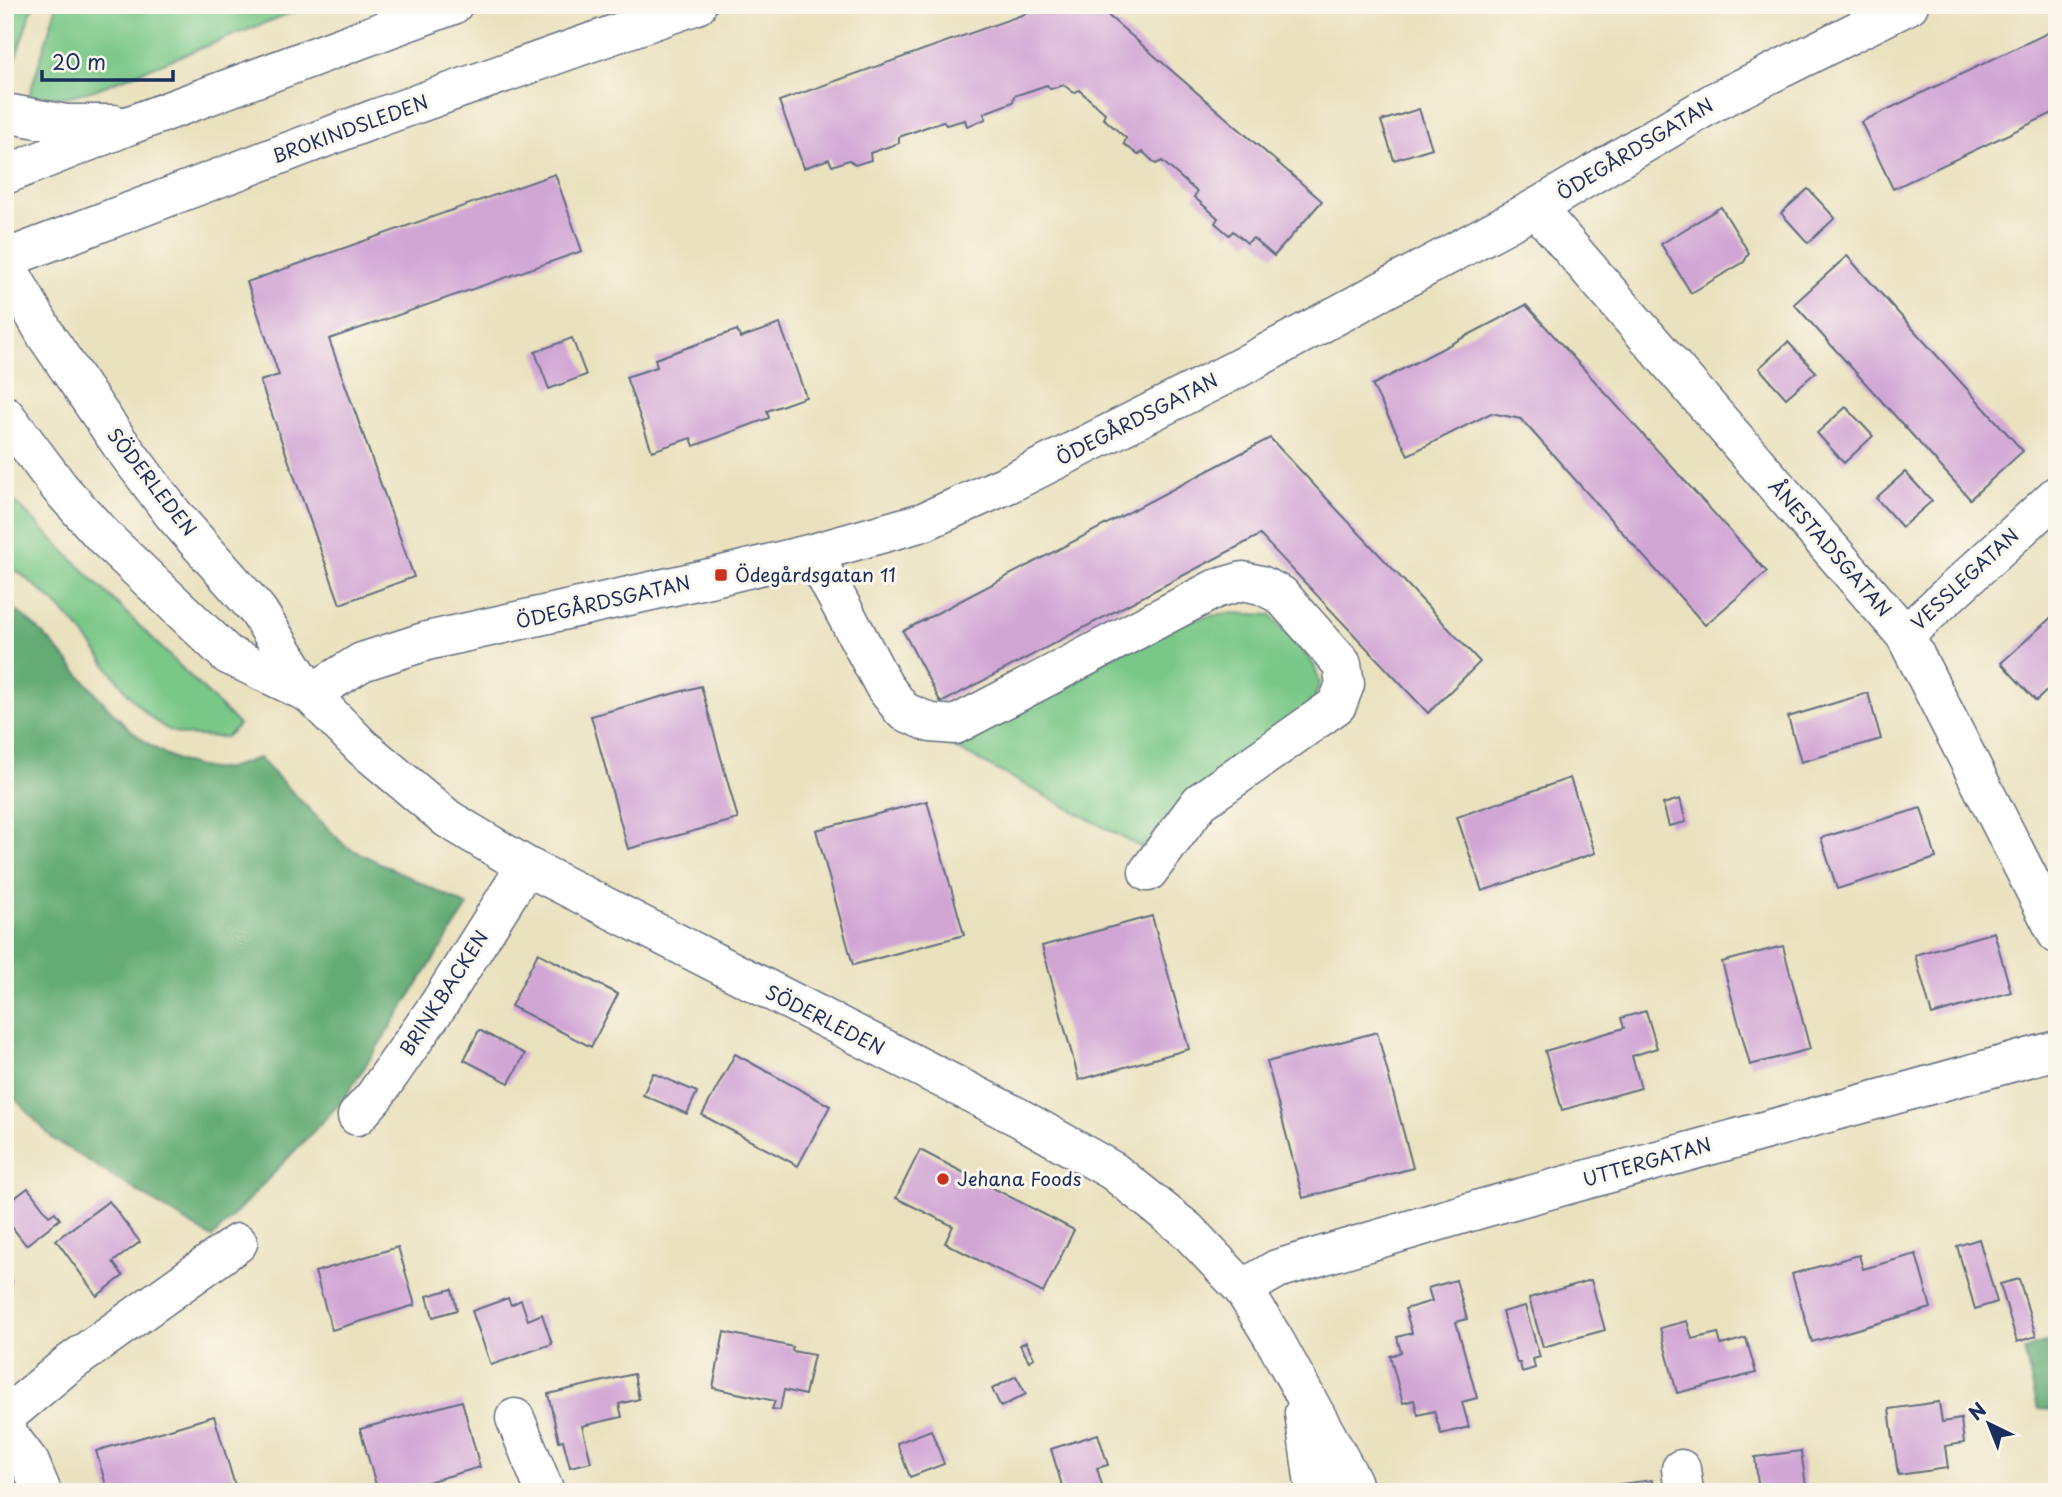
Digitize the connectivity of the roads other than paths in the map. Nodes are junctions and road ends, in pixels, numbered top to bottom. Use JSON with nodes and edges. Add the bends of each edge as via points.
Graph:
{"nodes":[{"id":1,"x":453,"y":5,"type":"edge"},
{"id":2,"x":697,"y":5,"type":"edge"},
{"id":3,"x":1909,"y":5,"type":"edge"},
{"id":4,"x":5,"y":113,"type":"edge"},
{"id":5,"x":130,"y":125,"type":"junction"},
{"id":6,"x":5,"y":175,"type":"edge"},
{"id":7,"x":1536,"y":208,"type":"junction"},
{"id":8,"x":5,"y":261,"type":"edge"},
{"id":9,"x":9,"y":425,"type":"edge"},
{"id":10,"x":2057,"y":495,"type":"edge"},
{"id":11,"x":813,"y":553,"type":"junction"},
{"id":12,"x":1905,"y":635,"type":"junction"},
{"id":13,"x":310,"y":694,"type":"junction"},
{"id":14,"x":526,"y":866,"type":"junction"},
{"id":15,"x":1147,"y":872,"type":"dead end"},
{"id":16,"x":2057,"y":933,"type":"edge"},
{"id":17,"x":2057,"y":1049,"type":"edge"},
{"id":18,"x":357,"y":1116,"type":"dead end"},
{"id":19,"x":237,"y":1243,"type":"dead end"},
{"id":20,"x":1243,"y":1289,"type":"junction"},
{"id":21,"x":1300,"y":1387,"type":"junction"},
{"id":22,"x":5,"y":1417,"type":"edge"},
{"id":23,"x":515,"y":1418,"type":"dead end"},
{"id":24,"x":5,"y":1430,"type":"edge"},
{"id":25,"x":42,"y":1492,"type":"edge"},
{"id":26,"x":545,"y":1492,"type":"edge"},
{"id":27,"x":1315,"y":1492,"type":"edge"},
{"id":28,"x":1355,"y":1492,"type":"edge"}],
"edges":[{"from":1,"to":5,"type":"street"},
{"from":2,"to":8,"type":"street","name":"BROKINDSLEDEN","via":[[377,118]]},
{"from":3,"to":7,"type":"street","name":"ÖDEGÅRDSGATAN","via":[[1714,102]]},
{"from":4,"to":5,"type":"street","via":[[66,124]]},
{"from":5,"to":6,"type":"street"},
{"from":7,"to":11,"type":"street","name":"ÖDEGÅRDSGATAN","via":[[1247,364],[1008,484],[923,522]]},
{"from":7,"to":12,"type":"street","name":"ÅNESTADSGATAN"},
{"from":8,"to":13,"type":"street","name":"SÖDERLEDEN","via":[[47,337],[119,442],[173,514],[258,611]]},
{"from":9,"to":13,"type":"street","name":"SÖDERLEDEN","via":[[104,537],[228,655]]},
{"from":10,"to":12,"type":"street","name":"VESSLEGATAN"},
{"from":11,"to":13,"type":"street","name":"ÖDEGÅRDSGATAN","via":[[427,641],[362,662]]},
{"from":11,"to":15,"type":"street","via":[[884,686],[903,711],[931,723],[955,725],[1215,589],[1243,581],[1281,594],[1342,664],[1345,684],[1337,705],[1200,802]]},
{"from":12,"to":16,"type":"street","name":"ÅNESTADSGATAN"},
{"from":13,"to":14,"type":"street","name":"SÖDERLEDEN","via":[[362,747],[448,819]]},
{"from":14,"to":18,"type":"street","name":"BRINKBACKEN","via":[[439,1004]]},
{"from":14,"to":20,"type":"street","name":"SÖDERLEDEN","via":[[1018,1117],[1113,1171],[1187,1230]]},
{"from":17,"to":20,"type":"street","name":"UTTERGATAN","via":[[1480,1209],[1277,1269]]},
{"from":19,"to":22,"type":"street","via":[[66,1366]]},
{"from":20,"to":21,"type":"street","name":"SÖDERLEDEN"},
{"from":21,"to":27,"type":"street","name":"SÖDERLEDEN"},
{"from":21,"to":28,"type":"street","name":"SÖDERLEDEN"},
{"from":23,"to":26,"type":"street"},
{"from":24,"to":25,"type":"street","via":[[30,1463]]}]}
